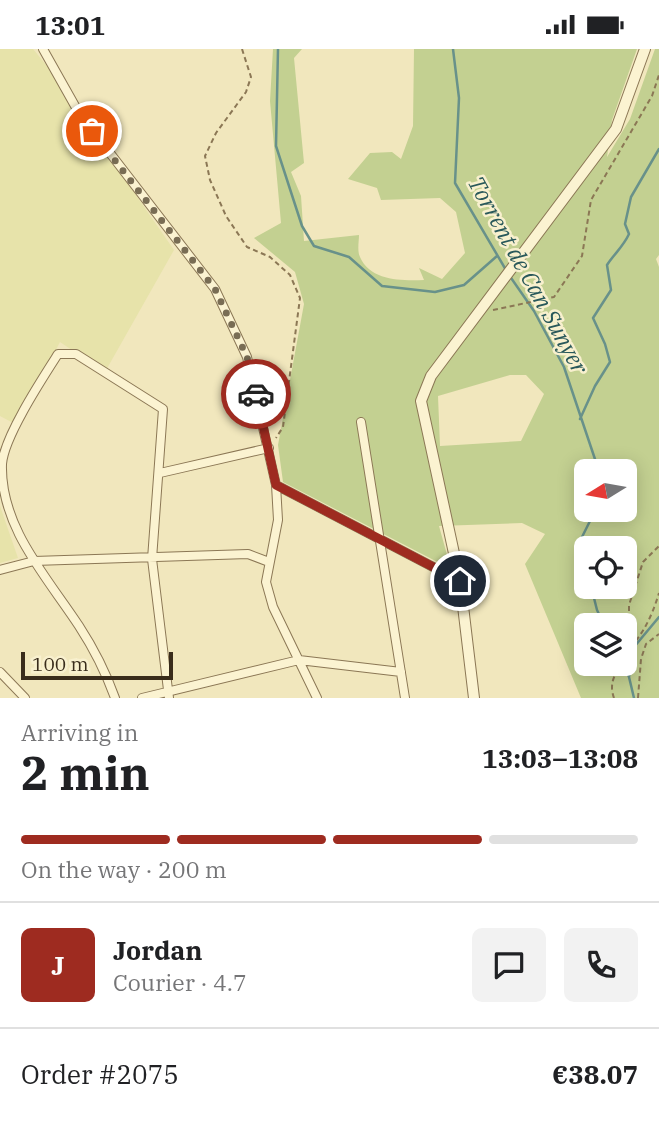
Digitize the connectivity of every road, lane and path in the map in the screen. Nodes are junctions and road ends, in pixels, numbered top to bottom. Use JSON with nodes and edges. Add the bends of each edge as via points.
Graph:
{"nodes":[{"id":1,"x":43,"y":49,"type":"edge"},
{"id":2,"x":242,"y":49,"type":"edge"},
{"id":3,"x":645,"y":49,"type":"edge"},
{"id":4,"x":659,"y":75,"type":"edge"},
{"id":5,"x":478,"y":313,"type":"junction"},
{"id":6,"x":361,"y":422,"type":"dead end"},
{"id":7,"x":269,"y":448,"type":"junction"},
{"id":8,"x":160,"y":473,"type":"junction"},
{"id":9,"x":276,"y":485,"type":"junction"},
{"id":10,"x":380,"y":539,"type":"junction"},
{"id":11,"x":659,"y":546,"type":"edge"},
{"id":12,"x":152,"y":559,"type":"junction"},
{"id":13,"x":34,"y":561,"type":"junction"},
{"id":14,"x":269,"y":562,"type":"junction"},
{"id":15,"x":0,"y":570,"type":"edge"},
{"id":16,"x":460,"y":581,"type":"junction"},
{"id":17,"x":659,"y":593,"type":"edge"},
{"id":18,"x":629,"y":613,"type":"edge"},
{"id":19,"x":659,"y":634,"type":"edge"},
{"id":20,"x":637,"y":638,"type":"edge"},
{"id":21,"x":299,"y":660,"type":"junction"},
{"id":22,"x":0,"y":672,"type":"edge"},
{"id":23,"x":401,"y":672,"type":"junction"},
{"id":24,"x":614,"y":676,"type":"edge"},
{"id":25,"x":168,"y":695,"type":"edge"},
{"id":26,"x":25,"y":698,"type":"edge"},
{"id":27,"x":115,"y":698,"type":"edge"},
{"id":28,"x":142,"y":698,"type":"edge"},
{"id":29,"x":317,"y":698,"type":"edge"},
{"id":30,"x":405,"y":698,"type":"edge"},
{"id":31,"x":474,"y":698,"type":"edge"},
{"id":32,"x":614,"y":698,"type":"edge"},
{"id":33,"x":638,"y":698,"type":"edge"}],
"edges":[{"from":1,"to":7,"type":"street","via":[[79,113],[215,289],[247,357]]},
{"from":2,"to":7,"type":"path","via":[[251,78],[205,156],[209,180],[226,216],[247,247],[270,257],[290,275],[300,298],[283,427]]},
{"from":3,"to":5,"type":"street","via":[[616,129]]},
{"from":4,"to":5,"type":"path","via":[[652,96],[591,200],[582,256],[554,296]]},
{"from":5,"to":16,"type":"street","via":[[431,376],[421,401]]},
{"from":6,"to":10,"type":"street"},
{"from":7,"to":8,"type":"street"},
{"from":7,"to":9,"type":"street"},
{"from":8,"to":12,"type":"street"},
{"from":8,"to":13,"type":"street","via":[[163,409],[76,353],[58,354],[29,400],[2,463],[11,524]]},
{"from":9,"to":10,"type":"street"},
{"from":9,"to":14,"type":"street","via":[[278,520]]},
{"from":10,"to":16,"type":"street"},
{"from":10,"to":23,"type":"street"},
{"from":11,"to":18,"type":"path","via":[[643,562]]},
{"from":12,"to":13,"type":"street"},
{"from":12,"to":14,"type":"street","via":[[248,554]]},
{"from":12,"to":25,"type":"street"},
{"from":13,"to":15,"type":"street"},
{"from":13,"to":27,"type":"street","via":[[80,628]]},
{"from":14,"to":21,"type":"street","via":[[266,582],[273,607]]},
{"from":16,"to":31,"type":"street"},
{"from":17,"to":20,"type":"path","via":[[654,613]]},
{"from":19,"to":33,"type":"path","via":[[643,651]]},
{"from":21,"to":23,"type":"street"},
{"from":21,"to":25,"type":"street"},
{"from":21,"to":29,"type":"street"},
{"from":22,"to":26,"type":"street"},
{"from":23,"to":30,"type":"street"},
{"from":24,"to":32,"type":"path"},
{"from":25,"to":28,"type":"street"}]}
